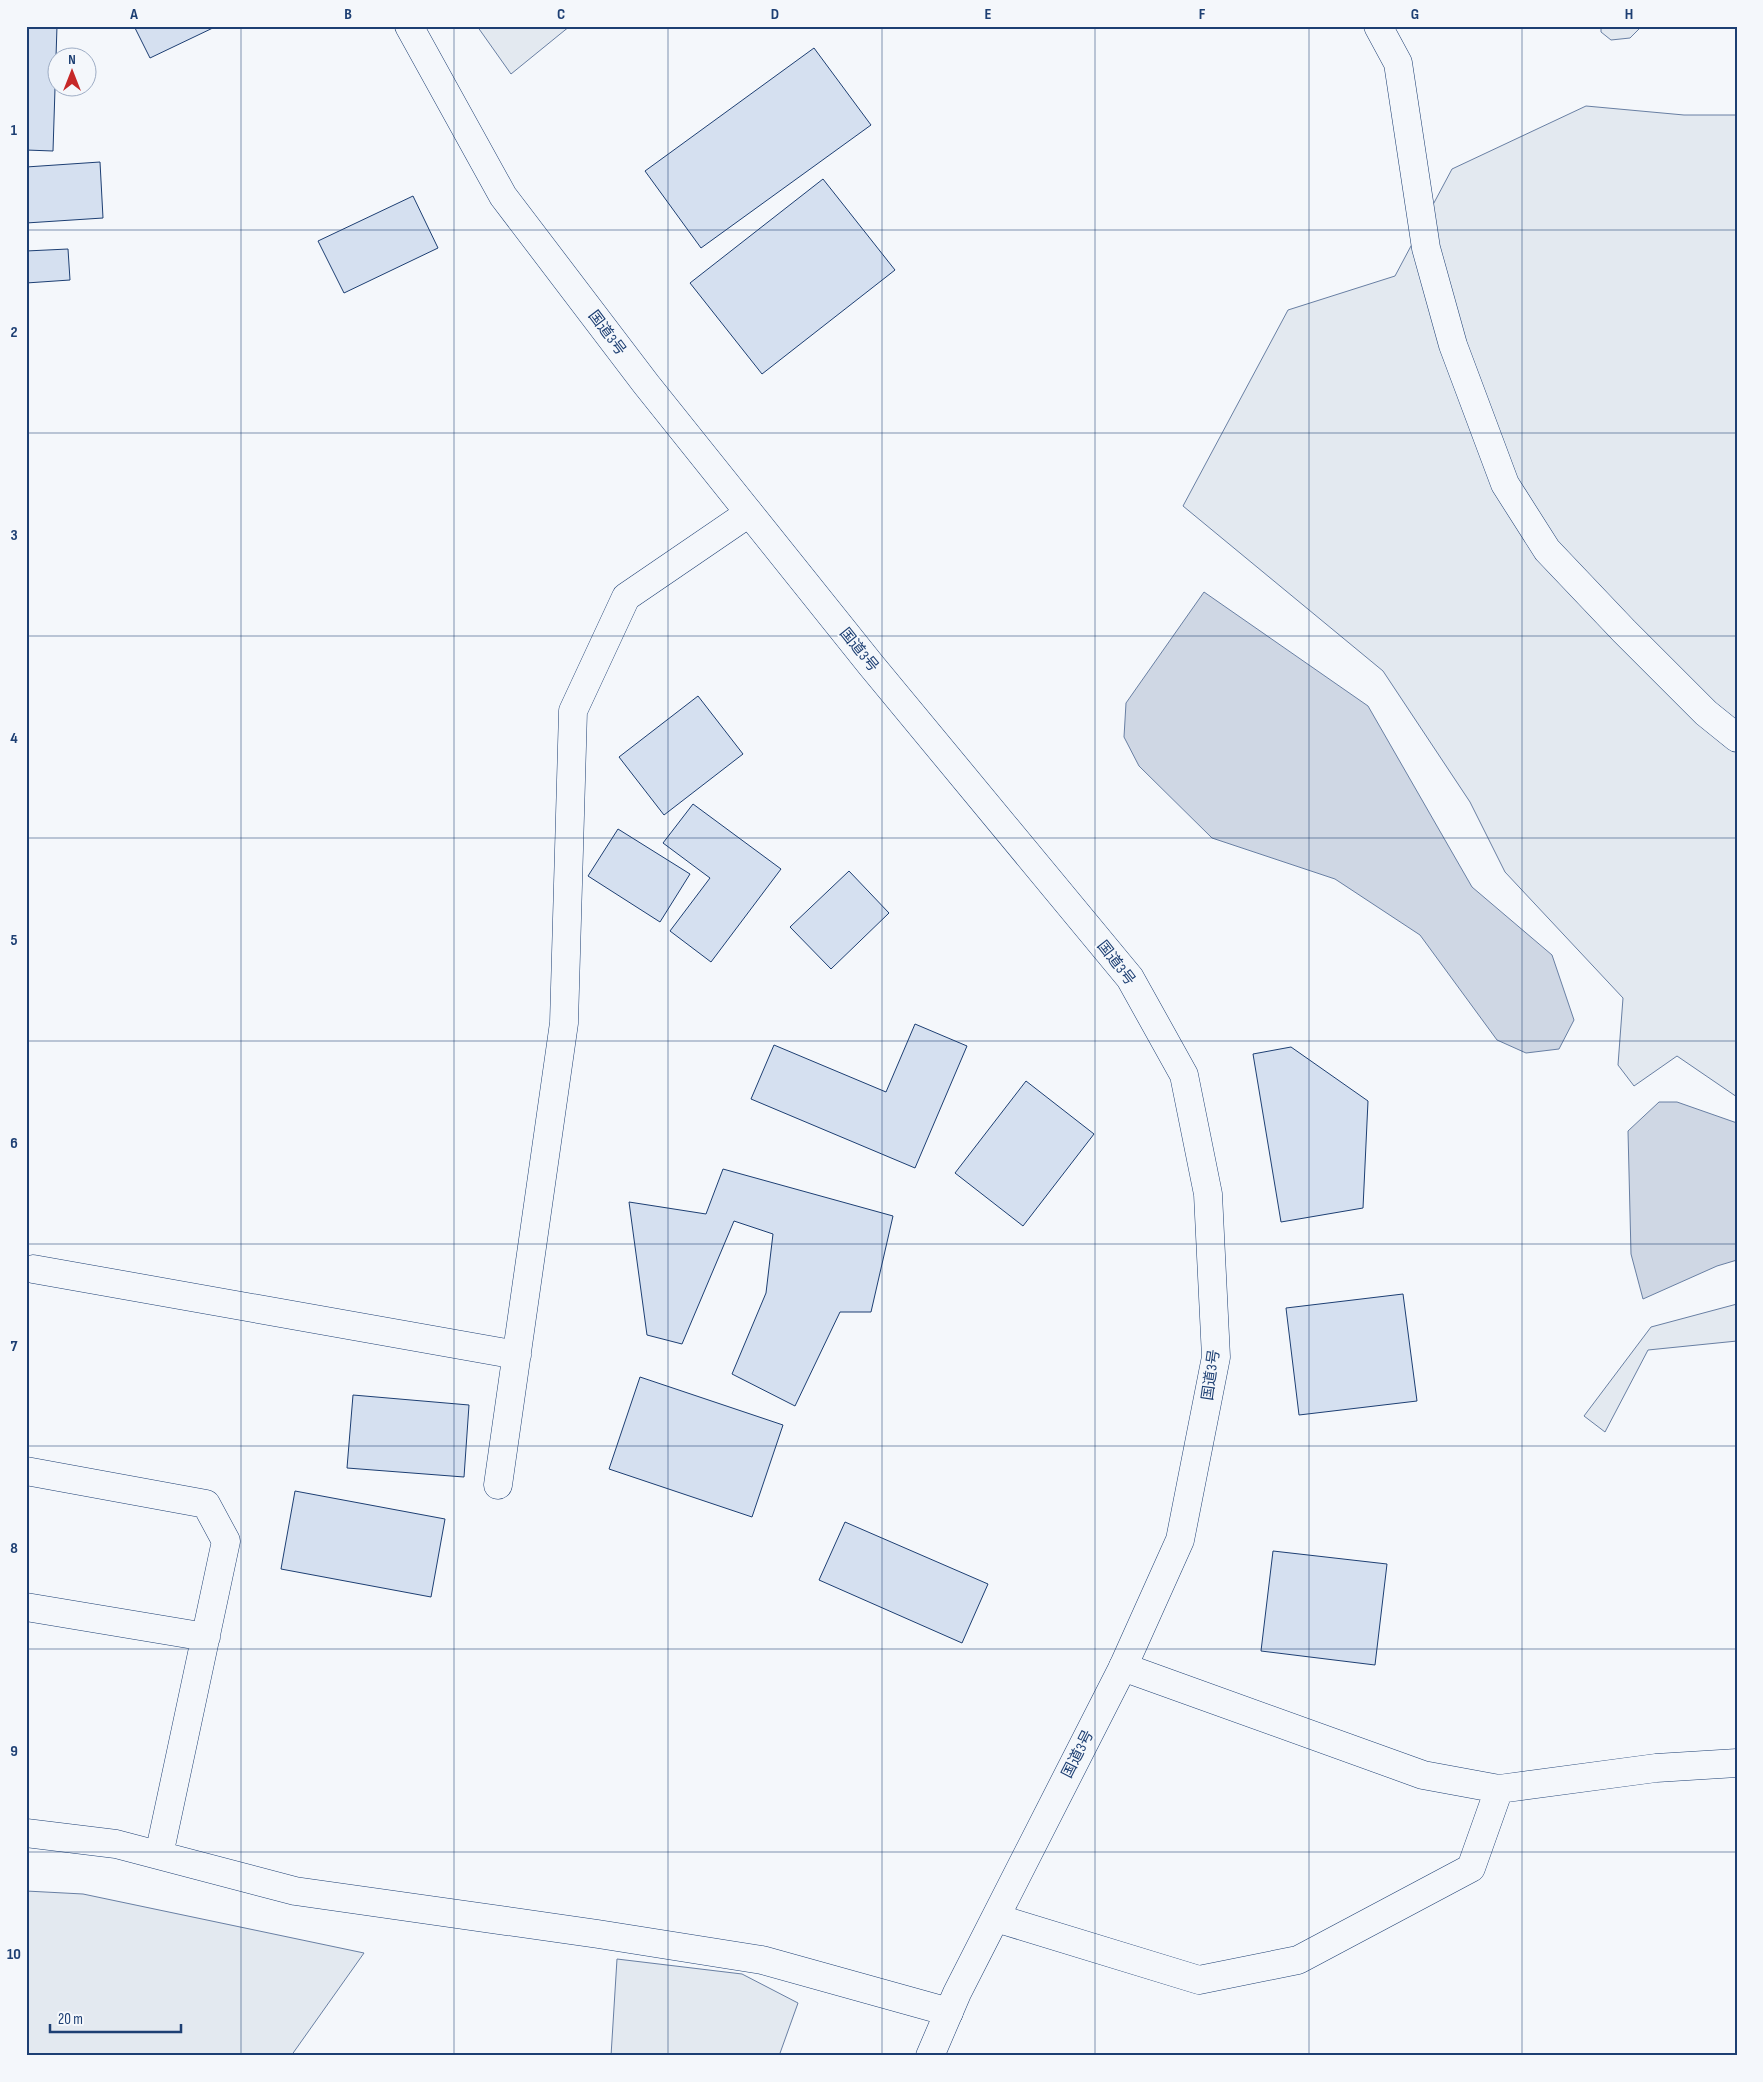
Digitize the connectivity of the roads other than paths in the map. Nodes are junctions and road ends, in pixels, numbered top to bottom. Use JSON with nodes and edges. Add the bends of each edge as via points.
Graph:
{"nodes":[{"id":1,"x":409,"y":26,"type":"edge"},
{"id":2,"x":1378,"y":26,"type":"edge"},
{"id":3,"x":750,"y":512,"type":"junction"},
{"id":4,"x":1737,"y":738,"type":"edge"},
{"id":5,"x":33,"y":1269,"type":"dead end"},
{"id":6,"x":517,"y":1355,"type":"junction"},
{"id":7,"x":26,"y":1471,"type":"edge"},
{"id":8,"x":498,"y":1485,"type":"dead end"},
{"id":9,"x":26,"y":1606,"type":"edge"},
{"id":10,"x":206,"y":1637,"type":"junction"},
{"id":11,"x":1122,"y":1667,"type":"junction"},
{"id":12,"x":1737,"y":1763,"type":"edge"},
{"id":13,"x":1499,"y":1788,"type":"junction"},
{"id":14,"x":26,"y":1833,"type":"edge"},
{"id":15,"x":160,"y":1855,"type":"junction"},
{"id":16,"x":996,"y":1918,"type":"junction"},
{"id":17,"x":949,"y":2012,"type":"junction"},
{"id":18,"x":930,"y":2056,"type":"edge"}],
"edges":[{"from":1,"to":3,"type":"main road","name":"国道3号","via":[[503,196],[646,384]]},
{"from":2,"to":4,"type":"main road","via":[[1398,63],[1426,248],[1454,345],[1505,484],[1547,550],[1706,714]]},
{"from":3,"to":6,"type":"main road","via":[[626,597],[573,711],[564,1022]]},
{"from":3,"to":11,"type":"main road","name":"国道3号","via":[[871,665],[1130,978],[1184,1075],[1208,1194],[1216,1357],[1180,1540]]},
{"from":5,"to":6,"type":"main road"},
{"from":6,"to":8,"type":"main road"},
{"from":7,"to":10,"type":"main road","via":[[206,1504],[226,1541]]},
{"from":9,"to":10,"type":"main road"},
{"from":10,"to":15,"type":"main road"},
{"from":11,"to":13,"type":"main road","via":[[1423,1776]]},
{"from":11,"to":16,"type":"main road","name":"国道3号"},
{"from":12,"to":13,"type":"main road","via":[[1656,1768]]},
{"from":13,"to":16,"type":"main road","via":[[1470,1868],[1298,1960],[1199,1980]]},
{"from":14,"to":15,"type":"main road","via":[[116,1844]]},
{"from":15,"to":17,"type":"main road","via":[[295,1891],[762,1960]]},
{"from":16,"to":17,"type":"main road","name":"国道3号"},
{"from":17,"to":18,"type":"main road","name":"国道3号"}]}
